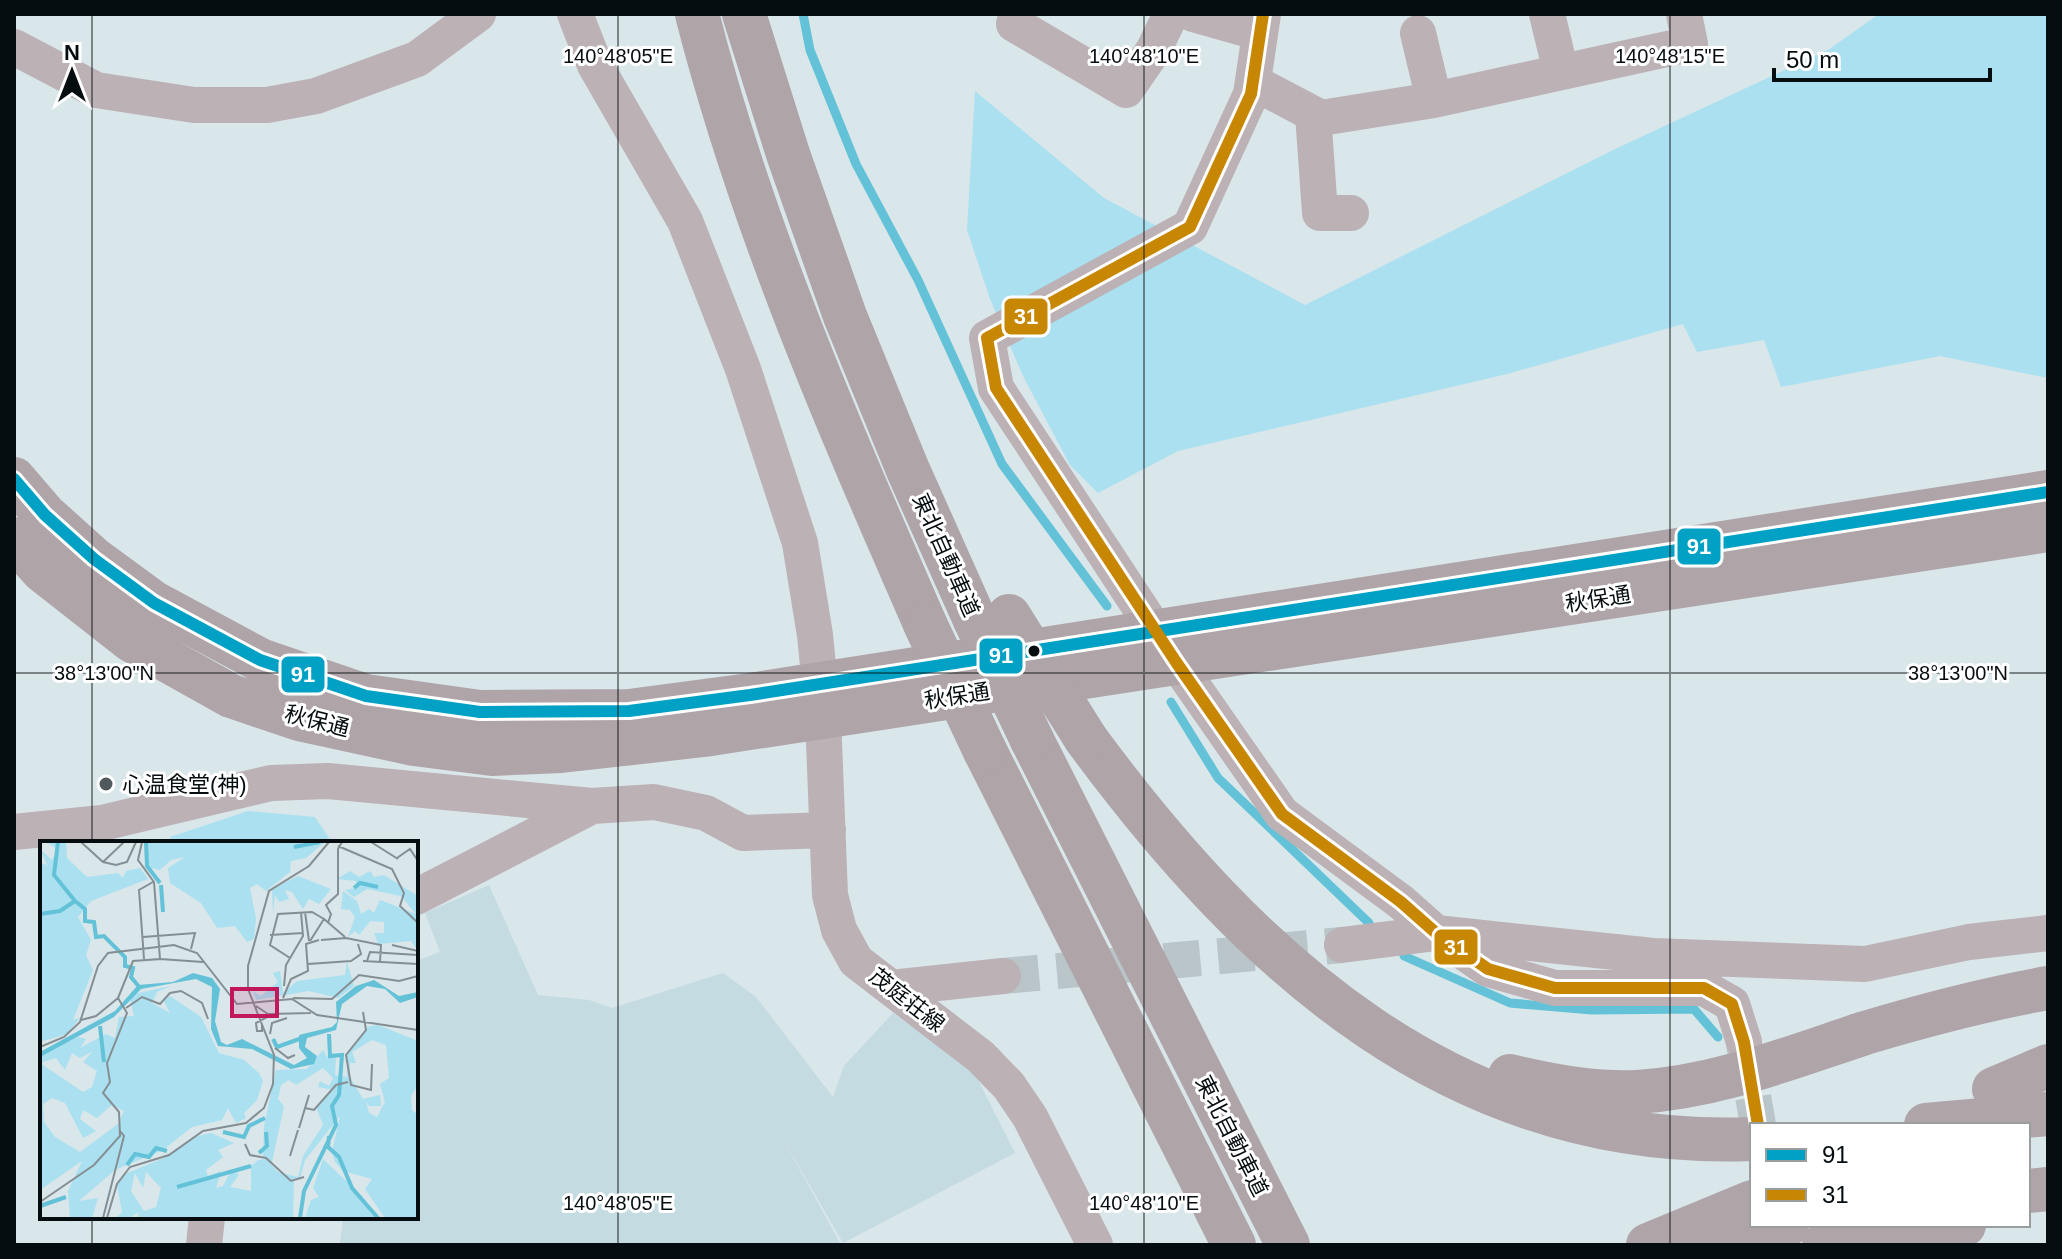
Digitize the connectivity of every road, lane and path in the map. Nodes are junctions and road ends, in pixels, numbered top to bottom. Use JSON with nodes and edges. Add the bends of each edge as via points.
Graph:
{"nodes":[{"id":1,"x":478,"y":14,"type":"edge"},
{"id":2,"x":575,"y":14,"type":"edge"},
{"id":3,"x":697,"y":14,"type":"edge"},
{"id":4,"x":744,"y":14,"type":"edge"},
{"id":5,"x":1017,"y":14,"type":"edge"},
{"id":6,"x":1171,"y":14,"type":"edge"},
{"id":7,"x":1193,"y":14,"type":"edge"},
{"id":8,"x":1547,"y":14,"type":"edge"},
{"id":9,"x":1684,"y":14,"type":"edge"},
{"id":10,"x":1262,"y":23,"type":"edge"},
{"id":11,"x":1418,"y":33,"type":"dead end"},
{"id":12,"x":14,"y":47,"type":"edge"},
{"id":13,"x":1561,"y":72,"type":"junction"},
{"id":14,"x":1253,"y":82,"type":"junction"},
{"id":15,"x":1434,"y":100,"type":"junction"},
{"id":16,"x":1313,"y":114,"type":"junction"},
{"id":17,"x":1351,"y":213,"type":"dead end"},
{"id":18,"x":14,"y":479,"type":"edge"},
{"id":19,"x":2048,"y":492,"type":"edge"},
{"id":20,"x":2048,"y":530,"type":"edge"},
{"id":21,"x":14,"y":539,"type":"edge"},
{"id":22,"x":992,"y":618,"type":"junction"},
{"id":23,"x":1166,"y":646,"type":"junction"},
{"id":24,"x":822,"y":700,"type":"junction"},
{"id":25,"x":592,"y":806,"type":"junction"},
{"id":26,"x":828,"y":830,"type":"junction"},
{"id":27,"x":14,"y":832,"type":"edge"},
{"id":28,"x":418,"y":896,"type":"edge"},
{"id":29,"x":1071,"y":924,"type":"junction"},
{"id":30,"x":1436,"y":933,"type":"junction"},
{"id":31,"x":2048,"y":933,"type":"edge"},
{"id":32,"x":1342,"y":945,"type":"tunnel mouth"},
{"id":33,"x":1003,"y":976,"type":"tunnel mouth"},
{"id":34,"x":891,"y":988,"type":"junction"},
{"id":35,"x":2048,"y":988,"type":"edge"},
{"id":36,"x":1352,"y":1013,"type":"junction"},
{"id":37,"x":1744,"y":1042,"type":"tunnel mouth"},
{"id":38,"x":2048,"y":1066,"type":"edge"},
{"id":39,"x":1994,"y":1089,"type":"dead end"},
{"id":40,"x":2048,"y":1114,"type":"edge"},
{"id":41,"x":1948,"y":1123,"type":"edge"},
{"id":42,"x":1750,"y":1139,"type":"edge"},
{"id":43,"x":1750,"y":1203,"type":"edge"},
{"id":44,"x":207,"y":1219,"type":"edge"},
{"id":45,"x":1776,"y":1227,"type":"edge"},
{"id":46,"x":1950,"y":1227,"type":"edge"},
{"id":47,"x":204,"y":1245,"type":"edge"},
{"id":48,"x":1095,"y":1245,"type":"edge"},
{"id":49,"x":1208,"y":1245,"type":"edge"},
{"id":50,"x":1234,"y":1245,"type":"edge"},
{"id":51,"x":1288,"y":1245,"type":"edge"},
{"id":52,"x":1648,"y":1245,"type":"edge"},
{"id":53,"x":1682,"y":1245,"type":"edge"},
{"id":54,"x":1824,"y":1245,"type":"edge"}],
"edges":[{"from":1,"to":12,"type":"street","via":[[417,59],[316,96],[267,105],[194,105],[96,90]]},
{"from":2,"to":24,"type":"street","name":"茂庭荘線","via":[[595,65],[685,221],[743,369],[800,543]]},
{"from":3,"to":29,"type":"highway","bridge":true,"via":[[797,323],[926,626]]},
{"from":4,"to":22,"type":"highway","via":[[788,154],[953,515]]},
{"from":5,"to":6,"type":"street","via":[[1014,24],[1126,90]]},
{"from":7,"to":10,"type":"street"},
{"from":8,"to":13,"type":"street"},
{"from":9,"to":13,"type":"street","via":[[1690,44]]},
{"from":10,"to":14,"type":"street"},
{"from":11,"to":15,"type":"street"},
{"from":13,"to":15,"type":"street"},
{"from":14,"to":16,"type":"street"},
{"from":14,"to":23,"type":"street","via":[[1190,227],[987,338],[996,388]]},
{"from":15,"to":16,"type":"street","via":[[1321,118]]},
{"from":16,"to":17,"type":"street","via":[[1320,213]]},
{"from":18,"to":24,"type":"highway","name":"秋保通","via":[[84,550],[154,603],[260,660],[366,696],[480,712],[629,711]]},
{"from":19,"to":23,"type":"highway","name":"秋保通"},
{"from":20,"to":23,"type":"highway","name":"秋保通"},
{"from":21,"to":24,"type":"highway","name":"秋保通","via":[[43,571],[131,640],[231,696],[299,719],[414,744],[492,754],[644,744]]},
{"from":22,"to":36,"type":"highway","bridge":true,"via":[[1139,811],[1246,928]]},
{"from":22,"to":51,"type":"highway","name":"東北自動車道","bridge":true,"via":[[1032,740]]},
{"from":23,"to":24,"type":"highway","name":"秋保通"},
{"from":23,"to":30,"type":"street","via":[[1282,814]]},
{"from":24,"to":26,"type":"street","name":"茂庭荘線"},
{"from":25,"to":26,"type":"street","via":[[654,802],[706,813],[743,833]]},
{"from":25,"to":27,"type":"street","via":[[328,781],[271,783],[102,823]]},
{"from":25,"to":28,"type":"street"},
{"from":26,"to":34,"type":"street","name":"茂庭荘線","via":[[830,895],[839,930],[856,961]]},
{"from":29,"to":49,"type":"highway","via":[[1101,1032]]},
{"from":29,"to":50,"type":"highway"},
{"from":30,"to":31,"type":"street","via":[[1653,956],[1865,964],[1969,942]]},
{"from":30,"to":32,"type":"street"},
{"from":30,"to":37,"type":"street","via":[[1488,969],[1555,988],[1704,988],[1732,1004]]},
{"from":33,"to":34,"type":"street"},
{"from":34,"to":48,"type":"street","name":"茂庭荘線","via":[[981,1057],[1009,1086]]},
{"from":35,"to":36,"type":"highway","via":[[1912,1020],[1718,1081],[1633,1092],[1588,1091],[1487,1070]]},
{"from":36,"to":42,"type":"highway","via":[[1436,1069],[1532,1110],[1637,1133]]},
{"from":38,"to":39,"type":"highway"},
{"from":40,"to":41,"type":"highway"},
{"from":43,"to":52,"type":"highway"},
{"from":44,"to":47,"type":"street"},
{"from":45,"to":53,"type":"highway"},
{"from":46,"to":54,"type":"highway"}]}
